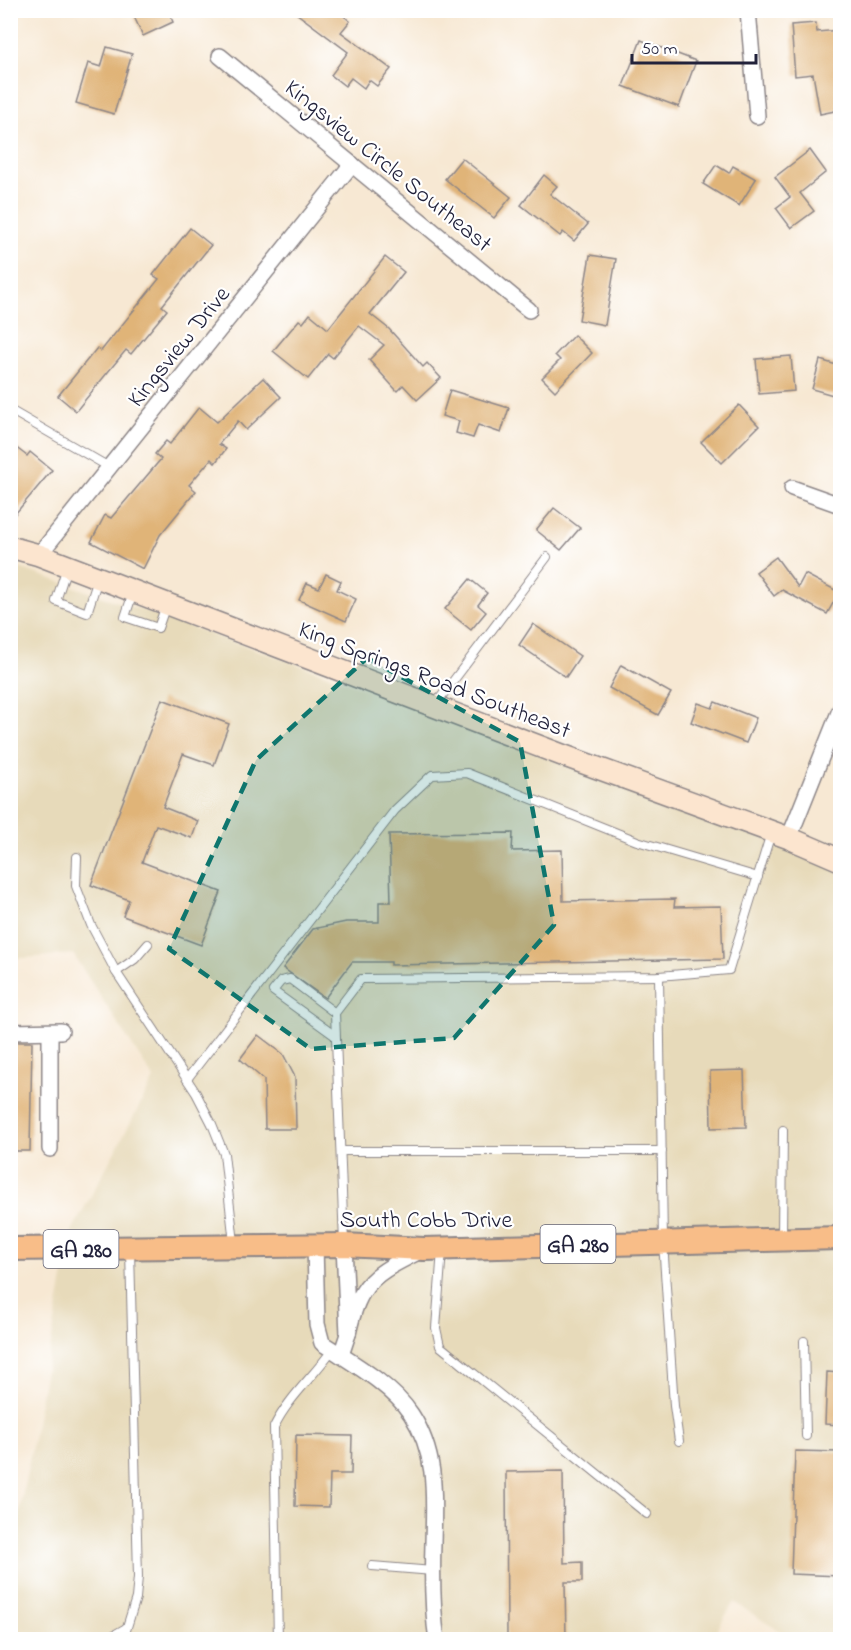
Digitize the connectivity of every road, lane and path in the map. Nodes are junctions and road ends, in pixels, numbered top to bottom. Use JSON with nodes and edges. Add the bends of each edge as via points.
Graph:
{"nodes":[{"id":1,"x":748,"y":10,"type":"edge"},
{"id":2,"x":220,"y":56,"type":"dead end"},
{"id":3,"x":757,"y":116,"type":"dead end"},
{"id":4,"x":352,"y":164,"type":"junction"},
{"id":5,"x":530,"y":310,"type":"dead end"},
{"id":6,"x":10,"y":410,"type":"edge"},
{"id":7,"x":109,"y":467,"type":"junction"},
{"id":8,"x":792,"y":488,"type":"dead end"},
{"id":9,"x":840,"y":506,"type":"edge"},
{"id":10,"x":10,"y":547,"type":"edge"},
{"id":11,"x":39,"y":555,"type":"junction"},
{"id":12,"x":547,"y":557,"type":"dead end"},
{"id":13,"x":68,"y":566,"type":"junction"},
{"id":14,"x":99,"y":578,"type":"junction"},
{"id":15,"x":133,"y":591,"type":"junction"},
{"id":16,"x":166,"y":604,"type":"junction"},
{"id":17,"x":434,"y":706,"type":"junction"},
{"id":18,"x":840,"y":710,"type":"edge"},
{"id":19,"x":780,"y":835,"type":"junction"},
{"id":20,"x":77,"y":857,"type":"dead end"},
{"id":21,"x":840,"y":860,"type":"edge"},
{"id":22,"x":758,"y":877,"type":"junction"},
{"id":23,"x":148,"y":944,"type":"dead end"},
{"id":24,"x":116,"y":972,"type":"junction"},
{"id":25,"x":659,"y":976,"type":"junction"},
{"id":26,"x":335,"y":1013,"type":"junction"},
{"id":27,"x":10,"y":1032,"type":"edge"},
{"id":28,"x":334,"y":1035,"type":"junction"},
{"id":29,"x":187,"y":1079,"type":"junction"},
{"id":30,"x":783,"y":1130,"type":"dead end"},
{"id":31,"x":50,"y":1149,"type":"dead end"},
{"id":32,"x":340,"y":1151,"type":"junction"},
{"id":33,"x":662,"y":1151,"type":"junction"},
{"id":34,"x":840,"y":1238,"type":"edge"},
{"id":35,"x":782,"y":1239,"type":"junction"},
{"id":36,"x":663,"y":1242,"type":"junction"},
{"id":37,"x":315,"y":1245,"type":"junction"},
{"id":38,"x":344,"y":1245,"type":"junction"},
{"id":39,"x":235,"y":1248,"type":"junction"},
{"id":40,"x":130,"y":1249,"type":"junction"},
{"id":41,"x":433,"y":1249,"type":"junction"},
{"id":42,"x":10,"y":1250,"type":"edge"},
{"id":43,"x":348,"y":1334,"type":"junction"},
{"id":44,"x":804,"y":1341,"type":"dead end"},
{"id":45,"x":337,"y":1353,"type":"junction"},
{"id":46,"x":806,"y":1436,"type":"dead end"},
{"id":47,"x":679,"y":1441,"type":"dead end"},
{"id":48,"x":647,"y":1514,"type":"dead end"},
{"id":49,"x":372,"y":1566,"type":"dead end"},
{"id":50,"x":433,"y":1571,"type":"junction"},
{"id":51,"x":126,"y":1628,"type":"junction"},
{"id":52,"x":105,"y":1640,"type":"edge"},
{"id":53,"x":123,"y":1640,"type":"edge"},
{"id":54,"x":278,"y":1640,"type":"edge"},
{"id":55,"x":437,"y":1640,"type":"edge"}],
"edges":[{"from":1,"to":3,"type":"street"},
{"from":2,"to":4,"type":"street","name":"Kingsview Circle Southeast"},
{"from":4,"to":5,"type":"street","name":"Kingsview Circle Southeast"},
{"from":4,"to":7,"type":"street","name":"Kingsview Drive"},
{"from":6,"to":7,"type":"lane"},
{"from":7,"to":11,"type":"street","name":"Kingsview Drive"},
{"from":8,"to":9,"type":"street"},
{"from":10,"to":11,"type":"street","name":"King Springs Road Southeast"},
{"from":11,"to":13,"type":"street","name":"King Springs Road Southeast"},
{"from":12,"to":17,"type":"lane"},
{"from":13,"to":14,"type":"street","name":"King Springs Road Southeast"},
{"from":13,"to":14,"type":"lane","via":[[56,601],[87,613]]},
{"from":14,"to":15,"type":"street","name":"King Springs Road Southeast"},
{"from":15,"to":16,"type":"street","name":"King Springs Road Southeast"},
{"from":15,"to":16,"type":"lane","via":[[125,617],[158,628]]},
{"from":16,"to":17,"type":"street","name":"King Springs Road Southeast"},
{"from":17,"to":19,"type":"street","name":"King Springs Road Southeast"},
{"from":18,"to":19,"type":"street"},
{"from":19,"to":21,"type":"street","name":"King Springs Road Southeast"},
{"from":19,"to":22,"type":"lane"},
{"from":20,"to":24,"type":"lane","via":[[75,886]]},
{"from":22,"to":25,"type":"lane","via":[[729,970]]},
{"from":22,"to":29,"type":"lane","via":[[637,841],[467,773],[432,775],[395,810]]},
{"from":23,"to":24,"type":"lane"},
{"from":24,"to":29,"type":"lane"},
{"from":25,"to":26,"type":"lane","via":[[361,979]]},
{"from":25,"to":33,"type":"lane"},
{"from":26,"to":28,"type":"lane"},
{"from":26,"to":28,"type":"lane","via":[[290,979],[281,981],[273,991]]},
{"from":27,"to":31,"type":"street","via":[[55,1032]]},
{"from":28,"to":32,"type":"lane"},
{"from":29,"to":39,"type":"lane","via":[[224,1154]]},
{"from":30,"to":35,"type":"lane"},
{"from":32,"to":33,"type":"lane"},
{"from":32,"to":38,"type":"lane"},
{"from":33,"to":36,"type":"lane"},
{"from":34,"to":35,"type":"main road","name":"South Cobb Drive","number":"GA 280"},
{"from":35,"to":36,"type":"main road","name":"South Cobb Drive","number":"GA 280"},
{"from":36,"to":41,"type":"main road","name":"South Cobb Drive","number":"GA 280"},
{"from":36,"to":47,"type":"lane"},
{"from":37,"to":38,"type":"main road","name":"South Cobb Drive","number":"GA 280"},
{"from":37,"to":39,"type":"main road","name":"South Cobb Drive","number":"GA 280"},
{"from":37,"to":45,"type":"street","via":[[316,1324],[321,1343]]},
{"from":38,"to":41,"type":"main road","name":"South Cobb Drive","number":"GA 280"},
{"from":38,"to":43,"type":"street"},
{"from":39,"to":40,"type":"main road","name":"South Cobb Drive","number":"GA 280"},
{"from":40,"to":42,"type":"main road","name":"South Cobb Drive","number":"GA 280"},
{"from":40,"to":51,"type":"lane","via":[[138,1577]]},
{"from":41,"to":43,"type":"street","via":[[372,1279],[354,1308]]},
{"from":41,"to":48,"type":"lane","via":[[440,1346]]},
{"from":43,"to":45,"type":"street"},
{"from":44,"to":46,"type":"lane"},
{"from":45,"to":50,"type":"street","via":[[377,1381],[410,1413],[424,1440],[435,1493]]},
{"from":45,"to":54,"type":"lane","via":[[282,1411],[274,1427]]},
{"from":49,"to":50,"type":"lane"},
{"from":50,"to":55,"type":"street"},
{"from":51,"to":52,"type":"lane"},
{"from":51,"to":53,"type":"lane"}]}
